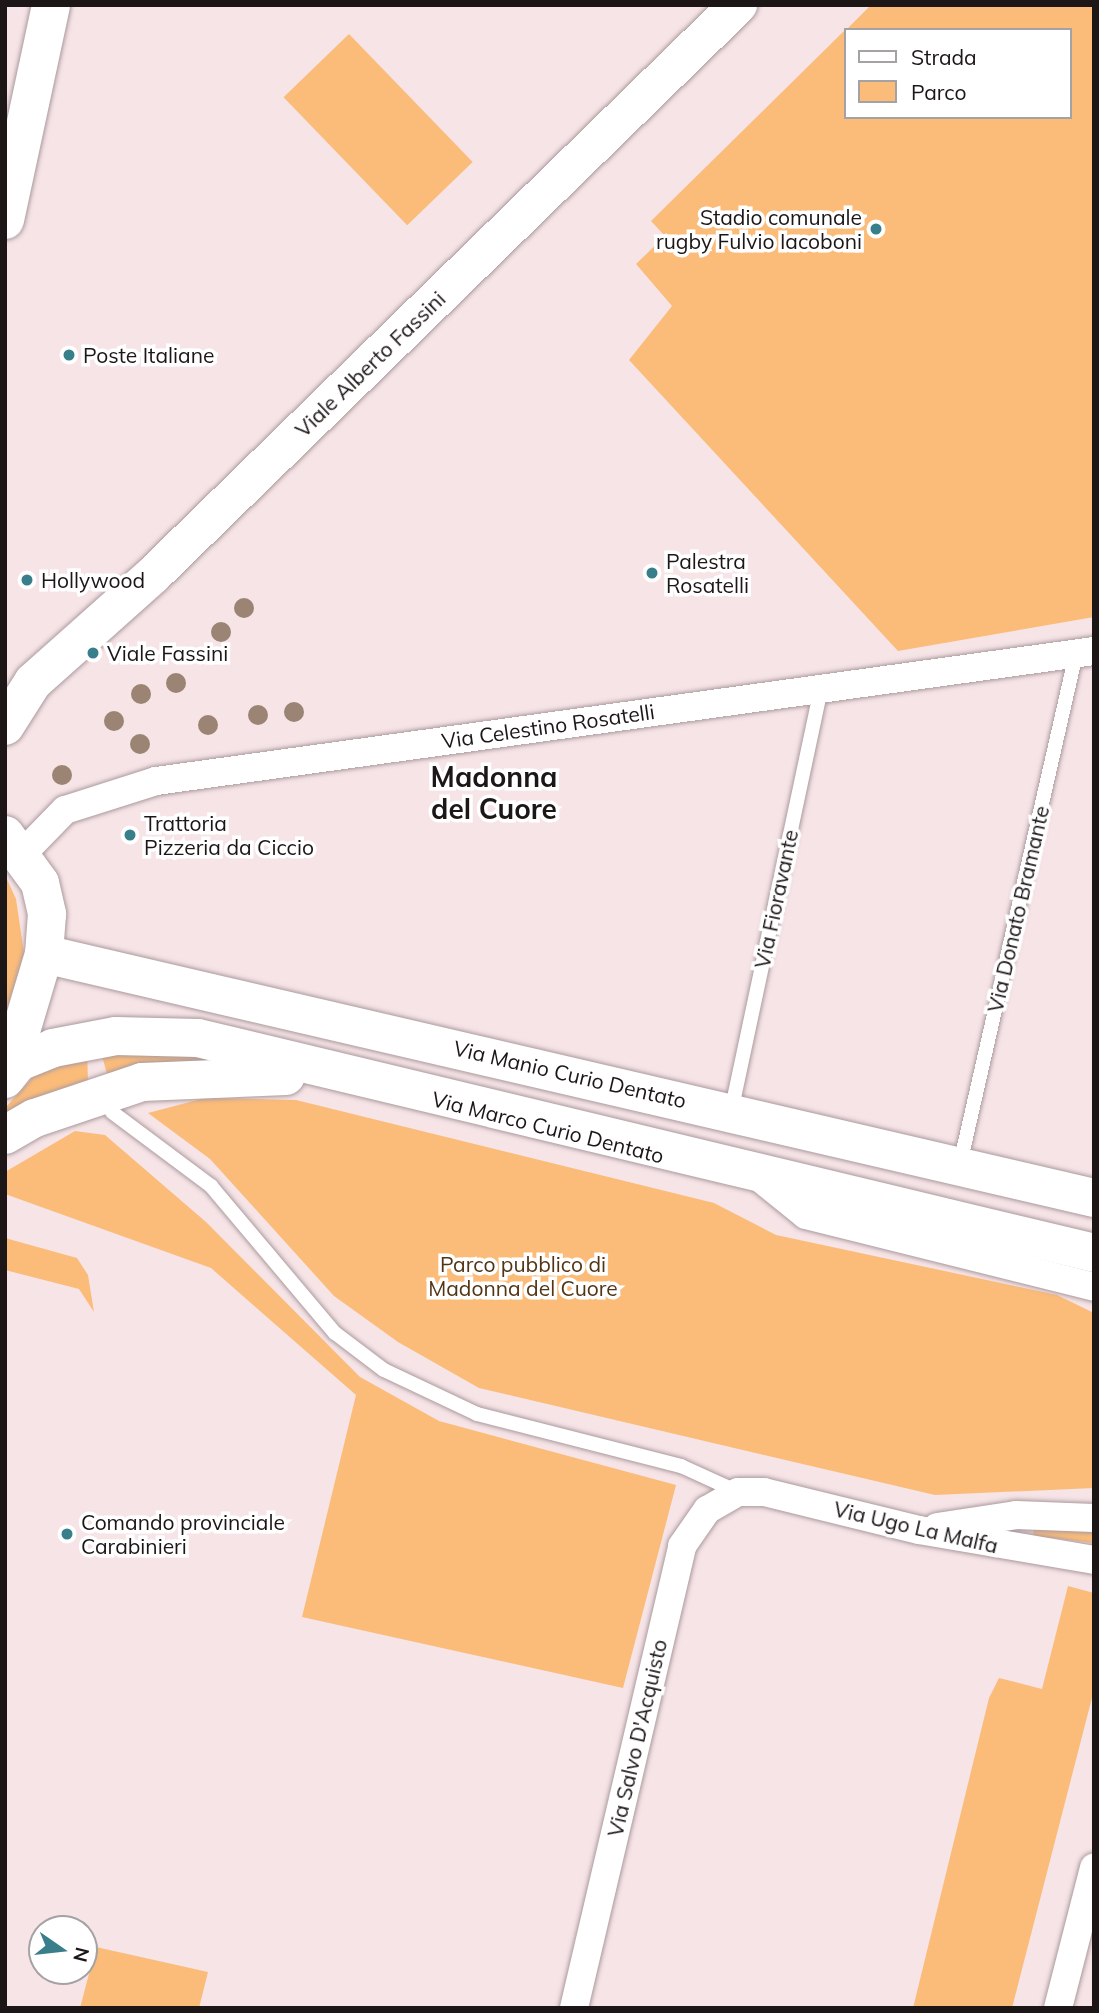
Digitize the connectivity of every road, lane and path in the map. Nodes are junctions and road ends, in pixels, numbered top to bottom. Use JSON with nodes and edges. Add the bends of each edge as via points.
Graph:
{"nodes":[{"id":1,"x":51,"y":5,"type":"edge"},
{"id":2,"x":738,"y":5,"type":"edge"},
{"id":3,"x":5,"y":220,"type":"edge"},
{"id":4,"x":1085,"y":652,"type":"edge"},
{"id":5,"x":19,"y":678,"type":"edge"},
{"id":6,"x":821,"y":687,"type":"junction"},
{"id":7,"x":5,"y":726,"type":"edge"},
{"id":8,"x":14,"y":844,"type":"edge"},
{"id":9,"x":44,"y":954,"type":"junction"},
{"id":10,"x":7,"y":1077,"type":"edge"},
{"id":11,"x":345,"y":1077,"type":"junction"},
{"id":12,"x":731,"y":1111,"type":"junction"},
{"id":13,"x":112,"y":1112,"type":"dead end"},
{"id":14,"x":5,"y":1135,"type":"edge"},
{"id":15,"x":960,"y":1164,"type":"junction"},
{"id":16,"x":760,"y":1178,"type":"junction"},
{"id":17,"x":1094,"y":1198,"type":"edge"},
{"id":18,"x":1094,"y":1253,"type":"edge"},
{"id":19,"x":1094,"y":1287,"type":"edge"},
{"id":20,"x":738,"y":1492,"type":"junction"},
{"id":21,"x":1094,"y":1518,"type":"edge"},
{"id":22,"x":919,"y":1530,"type":"junction"},
{"id":23,"x":1094,"y":1560,"type":"edge"},
{"id":24,"x":1094,"y":1868,"type":"edge"},
{"id":25,"x":574,"y":2008,"type":"edge"},
{"id":26,"x":1058,"y":2008,"type":"edge"}],
"edges":[{"from":1,"to":3,"type":"main road"},
{"from":2,"to":5,"type":"main road","name":"Viale Alberto Fassini","via":[[153,575]]},
{"from":4,"to":6,"type":"street","name":"Via Celestino Rosatelli"},
{"from":4,"to":15,"type":"lane","name":"Via Donato Bramante"},
{"from":5,"to":7,"type":"main road","name":"Viale Alberto Fassini"},
{"from":6,"to":8,"type":"street","name":"Via Celestino Rosatelli","via":[[156,781],[65,810]]},
{"from":6,"to":12,"type":"lane","name":"Via Fioravante"},
{"from":8,"to":9,"type":"main road","via":[[47,914]]},
{"from":9,"to":10,"type":"main road"},
{"from":9,"to":12,"type":"main road","name":"Via Manio Curio Dentato"},
{"from":10,"to":11,"type":"main road","name":"Via Marco Curio Dentato","via":[[19,1062],[53,1048],[116,1036],[198,1038]]},
{"from":11,"to":14,"type":"main road","via":[[249,1074],[142,1082],[35,1118]]},
{"from":11,"to":16,"type":"main road","name":"Via Marco Curio Dentato"},
{"from":12,"to":15,"type":"main road","name":"Via Manio Curio Dentato"},
{"from":13,"to":20,"type":"lane","via":[[211,1186],[335,1333],[384,1370],[477,1415],[681,1466]]},
{"from":15,"to":17,"type":"main road","name":"Via Manio Curio Dentato"},
{"from":16,"to":18,"type":"main road","name":"Via Marco Curio Dentato"},
{"from":16,"to":19,"type":"street","via":[[806,1215]]},
{"from":20,"to":22,"type":"street","name":"Via Ugo La Malfa"},
{"from":20,"to":25,"type":"street","name":"Via Salvo D'Acquisto","via":[[707,1510],[682,1546]]},
{"from":21,"to":22,"type":"street","via":[[1016,1515]]},
{"from":22,"to":23,"type":"street","name":"Via Ugo La Malfa"},
{"from":24,"to":26,"type":"street"}]}
